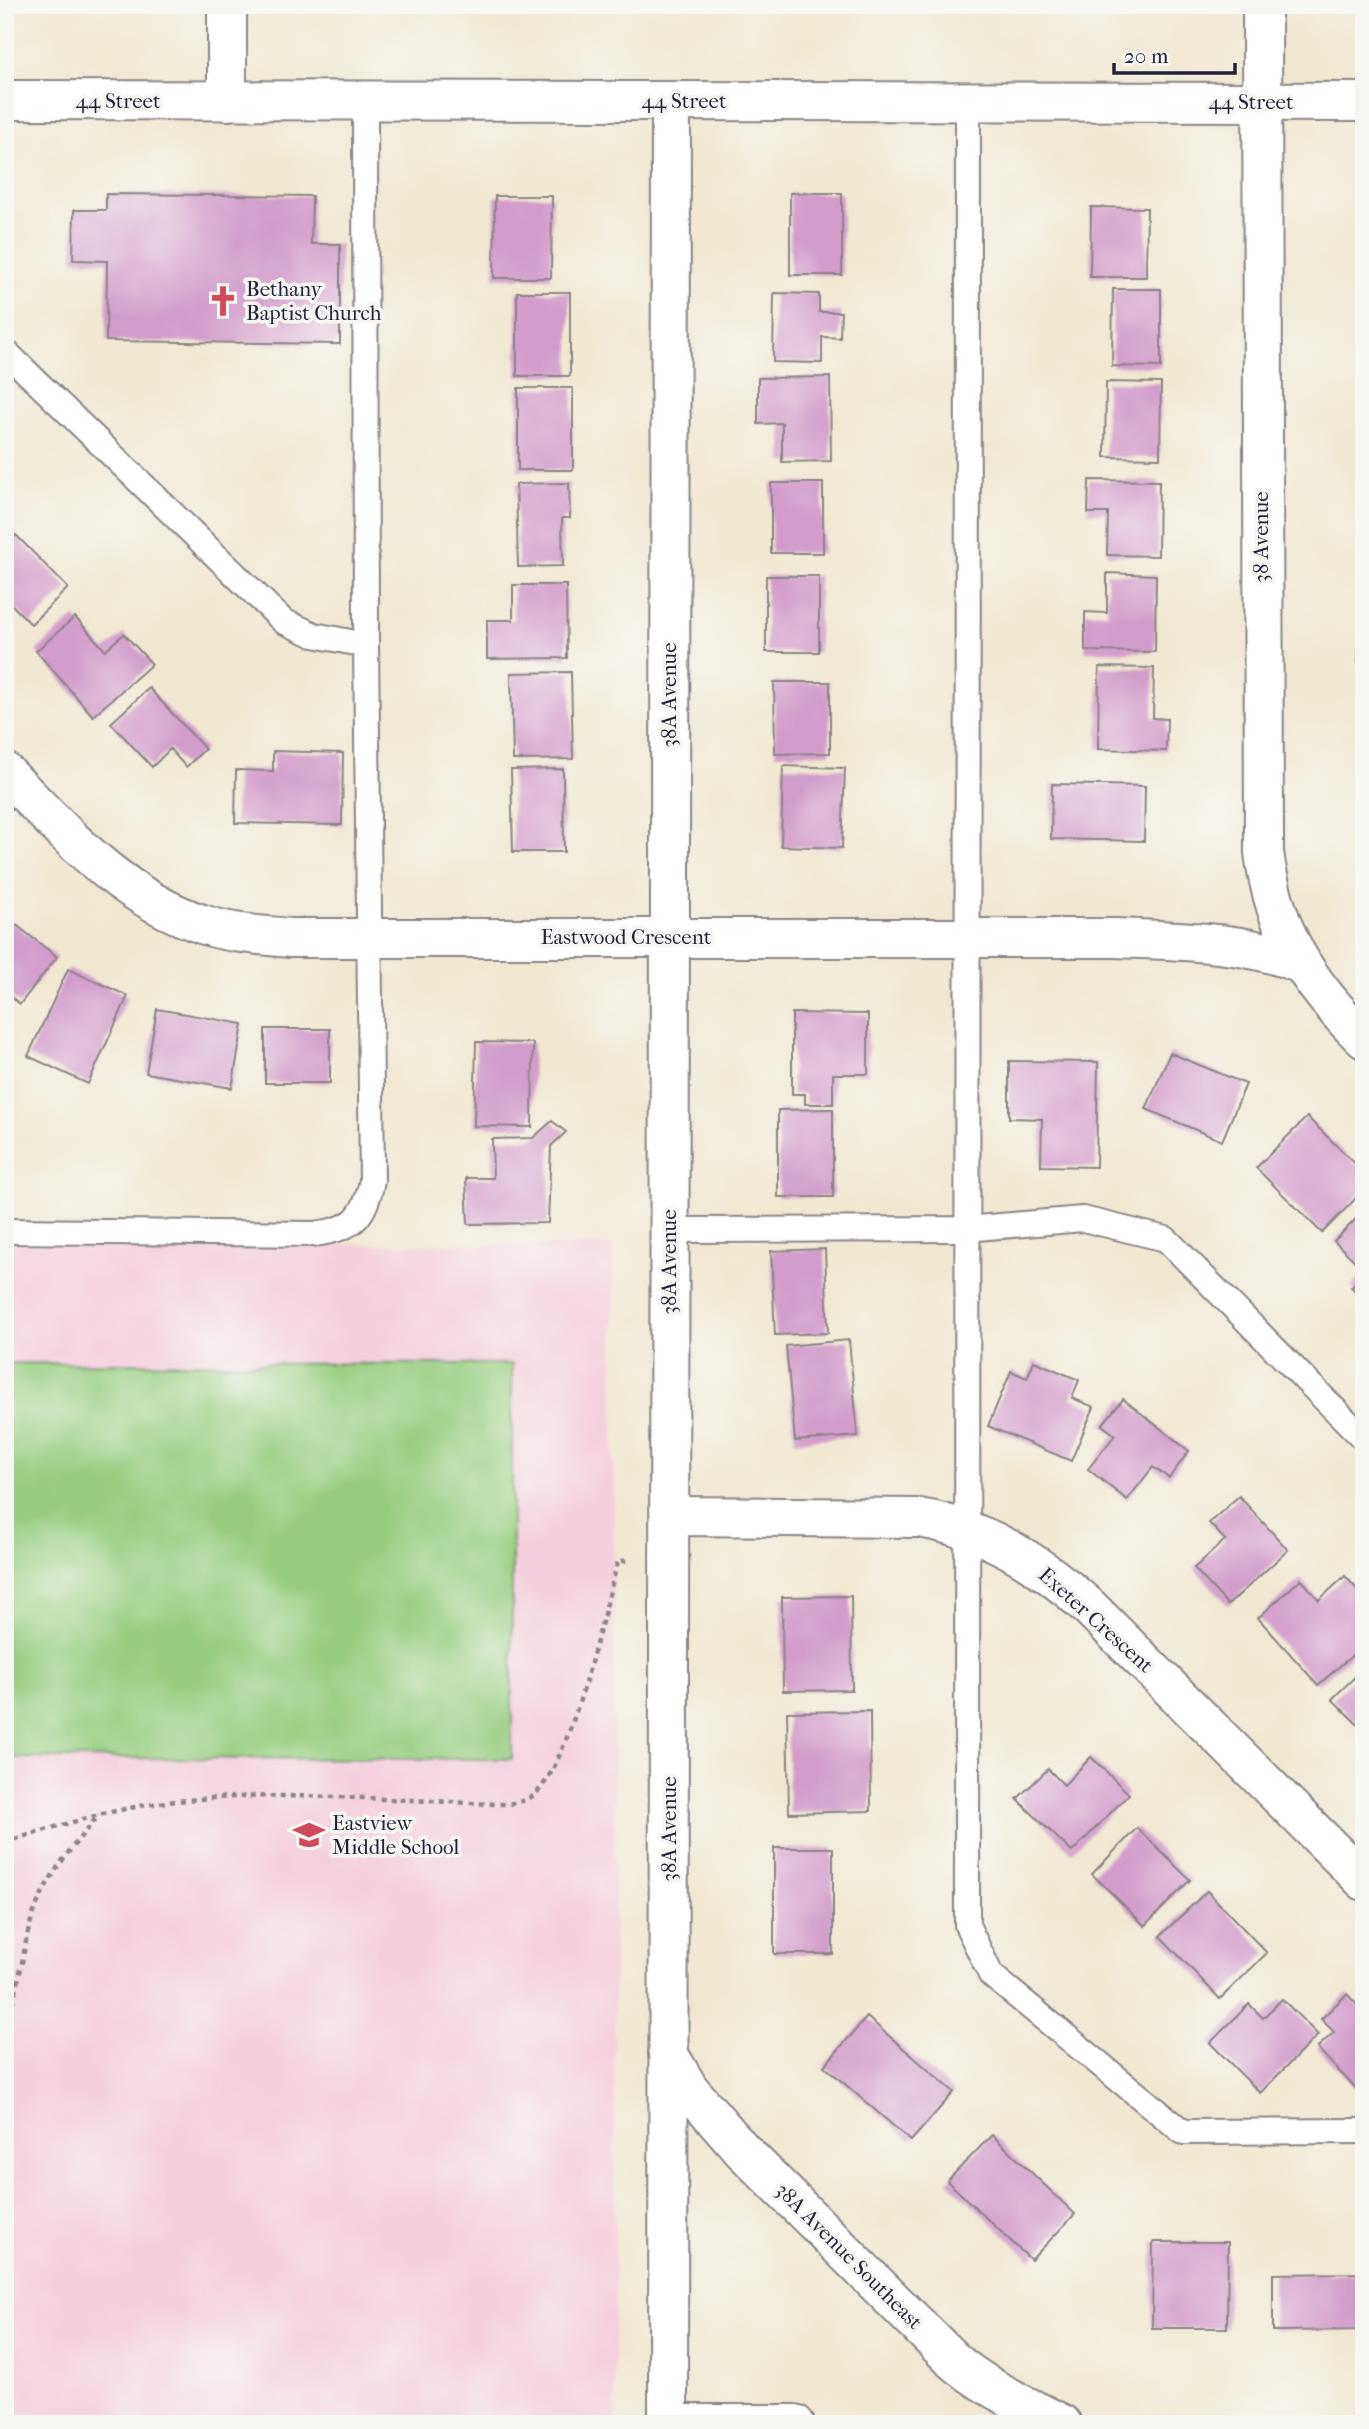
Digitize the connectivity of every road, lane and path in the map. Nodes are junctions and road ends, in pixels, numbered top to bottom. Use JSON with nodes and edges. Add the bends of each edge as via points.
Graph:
{"nodes":[{"id":1,"x":227,"y":5,"type":"edge"},
{"id":2,"x":1262,"y":5,"type":"edge"},
{"id":3,"x":5,"y":100,"type":"edge"},
{"id":4,"x":227,"y":101,"type":"junction"},
{"id":5,"x":671,"y":101,"type":"junction"},
{"id":6,"x":365,"y":102,"type":"junction"},
{"id":7,"x":968,"y":102,"type":"junction"},
{"id":8,"x":1262,"y":102,"type":"junction"},
{"id":9,"x":1364,"y":102,"type":"edge"},
{"id":10,"x":5,"y":351,"type":"edge"},
{"id":11,"x":366,"y":645,"type":"junction"},
{"id":12,"x":5,"y":772,"type":"edge"},
{"id":13,"x":371,"y":937,"type":"junction"},
{"id":14,"x":668,"y":937,"type":"junction"},
{"id":15,"x":967,"y":937,"type":"junction"},
{"id":16,"x":1299,"y":963,"type":"junction"},
{"id":17,"x":1364,"y":1039,"type":"edge"},
{"id":18,"x":965,"y":1228,"type":"junction"},
{"id":19,"x":669,"y":1230,"type":"junction"},
{"id":20,"x":5,"y":1231,"type":"edge"},
{"id":21,"x":1364,"y":1439,"type":"edge"},
{"id":22,"x":670,"y":1516,"type":"junction"},
{"id":23,"x":965,"y":1529,"type":"junction"},
{"id":24,"x":631,"y":1562,"type":"dead end"},
{"id":25,"x":99,"y":1815,"type":"junction"},
{"id":26,"x":5,"y":1842,"type":"edge"},
{"id":27,"x":1364,"y":1881,"type":"edge"},
{"id":28,"x":5,"y":2021,"type":"edge"},
{"id":29,"x":668,"y":2053,"type":"junction"},
{"id":30,"x":1364,"y":2131,"type":"edge"},
{"id":31,"x":668,"y":2424,"type":"edge"},
{"id":32,"x":795,"y":2424,"type":"edge"},
{"id":33,"x":1062,"y":2424,"type":"edge"}],
"edges":[{"from":1,"to":4,"type":"street"},
{"from":2,"to":8,"type":"street","name":"38 Avenue"},
{"from":3,"to":4,"type":"street","name":"44 Street"},
{"from":4,"to":6,"type":"street","name":"44 Street"},
{"from":5,"to":6,"type":"street","name":"44 Street"},
{"from":5,"to":7,"type":"street","name":"44 Street"},
{"from":5,"to":14,"type":"street","name":"38A Avenue"},
{"from":6,"to":11,"type":"lane"},
{"from":7,"to":8,"type":"street","name":"44 Street"},
{"from":7,"to":15,"type":"lane"},
{"from":8,"to":9,"type":"street","name":"44 Street"},
{"from":8,"to":16,"type":"street","name":"38 Avenue","via":[[1262,821],[1267,879]]},
{"from":10,"to":11,"type":"lane","via":[[283,621],[314,635]]},
{"from":11,"to":13,"type":"lane"},
{"from":12,"to":13,"type":"street","name":"Eastwood Crescent","via":[[98,864],[164,908],[205,925],[245,934]]},
{"from":13,"to":14,"type":"street","name":"Eastwood Crescent"},
{"from":13,"to":20,"type":"lane","via":[[372,1180],[368,1204],[356,1219],[338,1231],[314,1234]]},
{"from":14,"to":15,"type":"street","name":"Eastwood Crescent"},
{"from":14,"to":19,"type":"street","name":"38A Avenue"},
{"from":15,"to":16,"type":"street","name":"Eastwood Crescent","via":[[1201,943],[1258,950]]},
{"from":15,"to":18,"type":"lane"},
{"from":16,"to":17,"type":"street","name":"38 Avenue"},
{"from":18,"to":19,"type":"lane"},
{"from":18,"to":21,"type":"lane","via":[[1083,1219],[1166,1239]]},
{"from":18,"to":23,"type":"lane"},
{"from":19,"to":22,"type":"street","name":"38A Avenue"},
{"from":22,"to":23,"type":"street","name":"Exeter Crescent","via":[[891,1516]]},
{"from":22,"to":29,"type":"street","name":"38A Avenue"},
{"from":23,"to":27,"type":"street","name":"Exeter Crescent","via":[[1023,1556],[1070,1590]]},
{"from":23,"to":30,"type":"lane","via":[[967,1925],[990,1975],[1183,2132]]},
{"from":24,"to":25,"type":"path","via":[[618,1562],[566,1740],[547,1781],[532,1796],[495,1804],[217,1797]]},
{"from":25,"to":26,"type":"path"},
{"from":25,"to":28,"type":"path","via":[[63,1857],[32,1917],[21,1976]]},
{"from":29,"to":31,"type":"street","name":"38A Avenue"},
{"from":29,"to":33,"type":"street","name":"38A Avenue Southeast","via":[[690,2089],[742,2150],[951,2358],[994,2389]]},
{"from":31,"to":32,"type":"street"}]}
